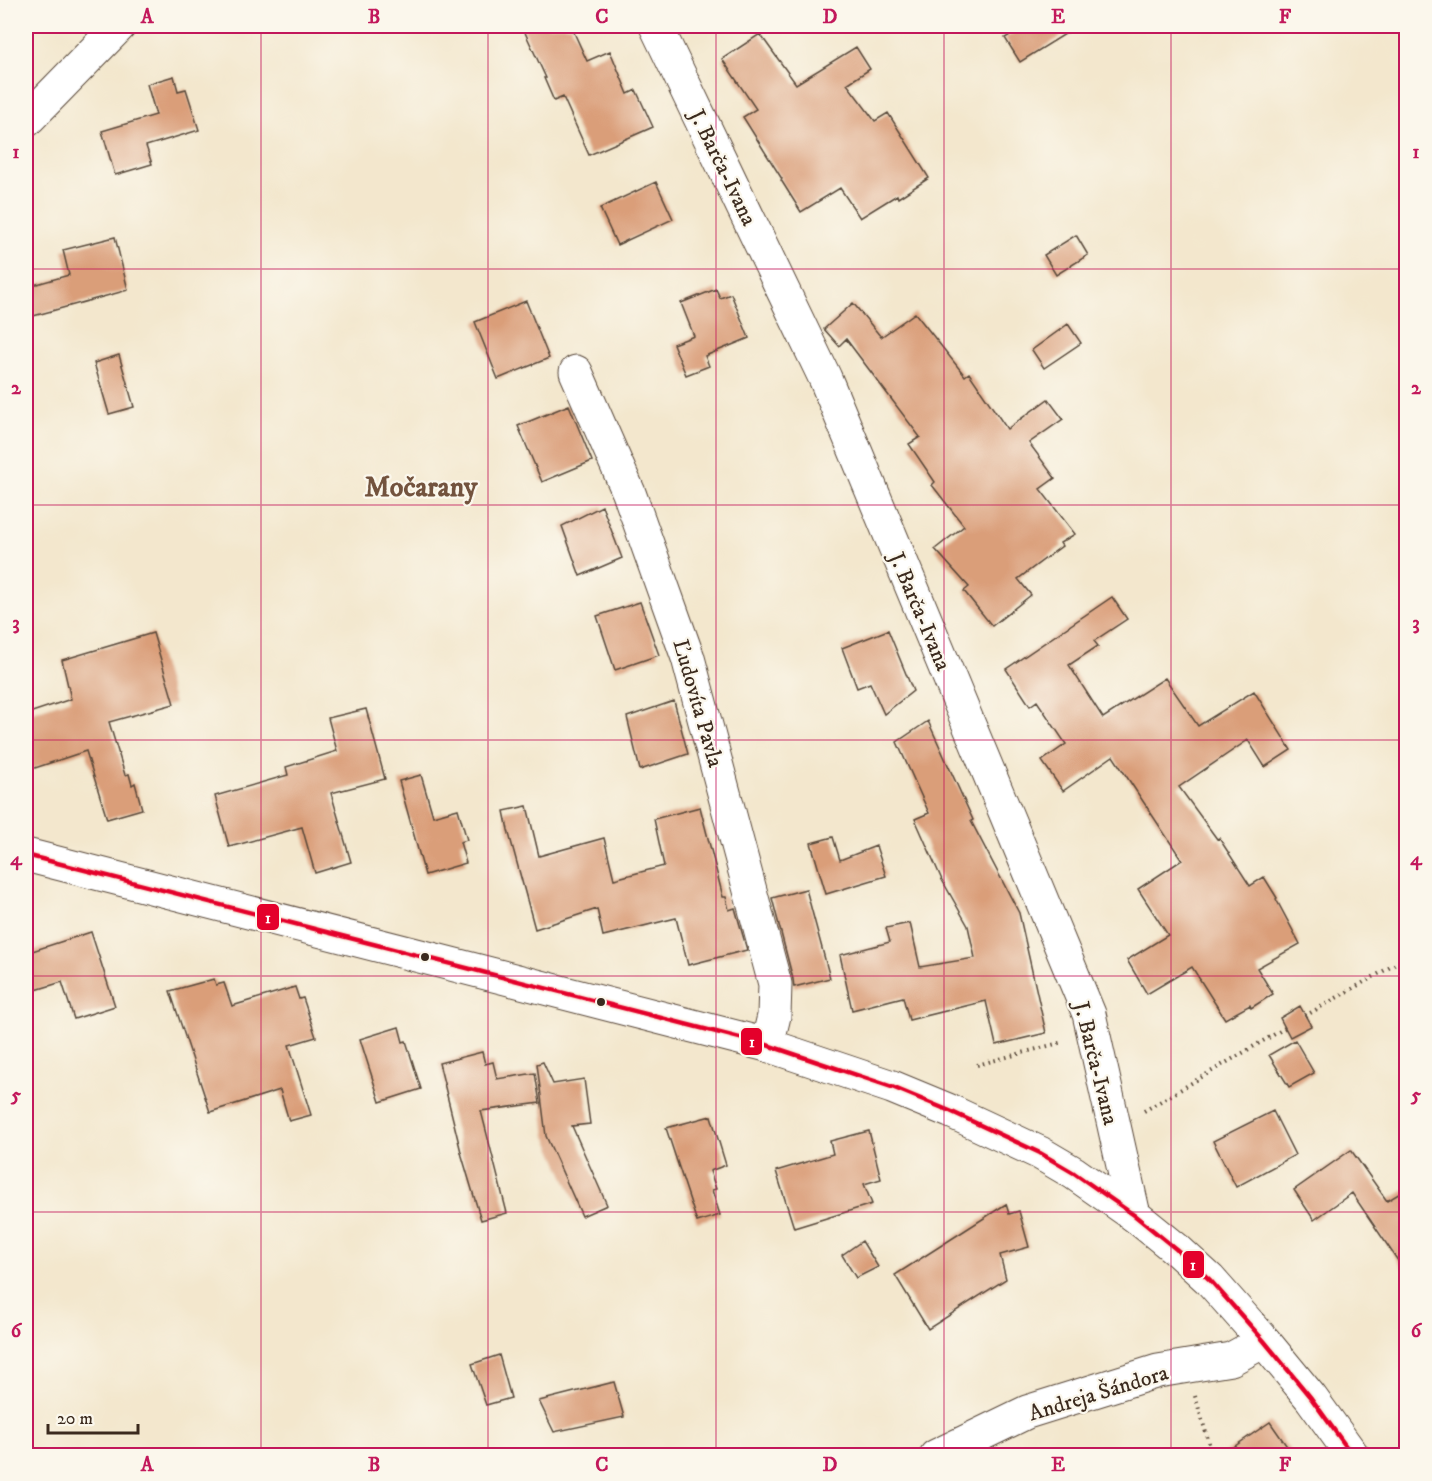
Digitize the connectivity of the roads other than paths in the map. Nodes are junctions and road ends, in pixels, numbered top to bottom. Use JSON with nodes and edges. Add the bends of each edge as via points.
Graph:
{"nodes":[{"id":1,"x":119,"y":26,"type":"edge"},
{"id":2,"x":656,"y":26,"type":"edge"},
{"id":3,"x":26,"y":122,"type":"edge"},
{"id":4,"x":576,"y":372,"type":"dead end"},
{"id":5,"x":26,"y":855,"type":"edge"},
{"id":6,"x":767,"y":1046,"type":"junction"},
{"id":7,"x":1134,"y":1215,"type":"junction"},
{"id":8,"x":1264,"y":1341,"type":"junction"},
{"id":9,"x":936,"y":1455,"type":"edge"},
{"id":10,"x":1353,"y":1455,"type":"edge"}],
"edges":[{"from":1,"to":3,"type":"street"},
{"from":2,"to":7,"type":"street","name":"J. Barča-Ivana","via":[[825,378],[1089,1014]]},
{"from":4,"to":6,"type":"street","name":"Ľudovíta Pavla","via":[[629,493],[688,658],[775,984],[774,1016]]},
{"from":5,"to":6,"type":"street"},
{"from":6,"to":7,"type":"street","via":[[892,1087],[950,1111],[1040,1153]]},
{"from":7,"to":8,"type":"street","via":[[1210,1280]]},
{"from":8,"to":9,"type":"street","name":"Andreja Šándora","via":[[1231,1359],[1158,1371],[1027,1412]]},
{"from":8,"to":10,"type":"street"}]}
